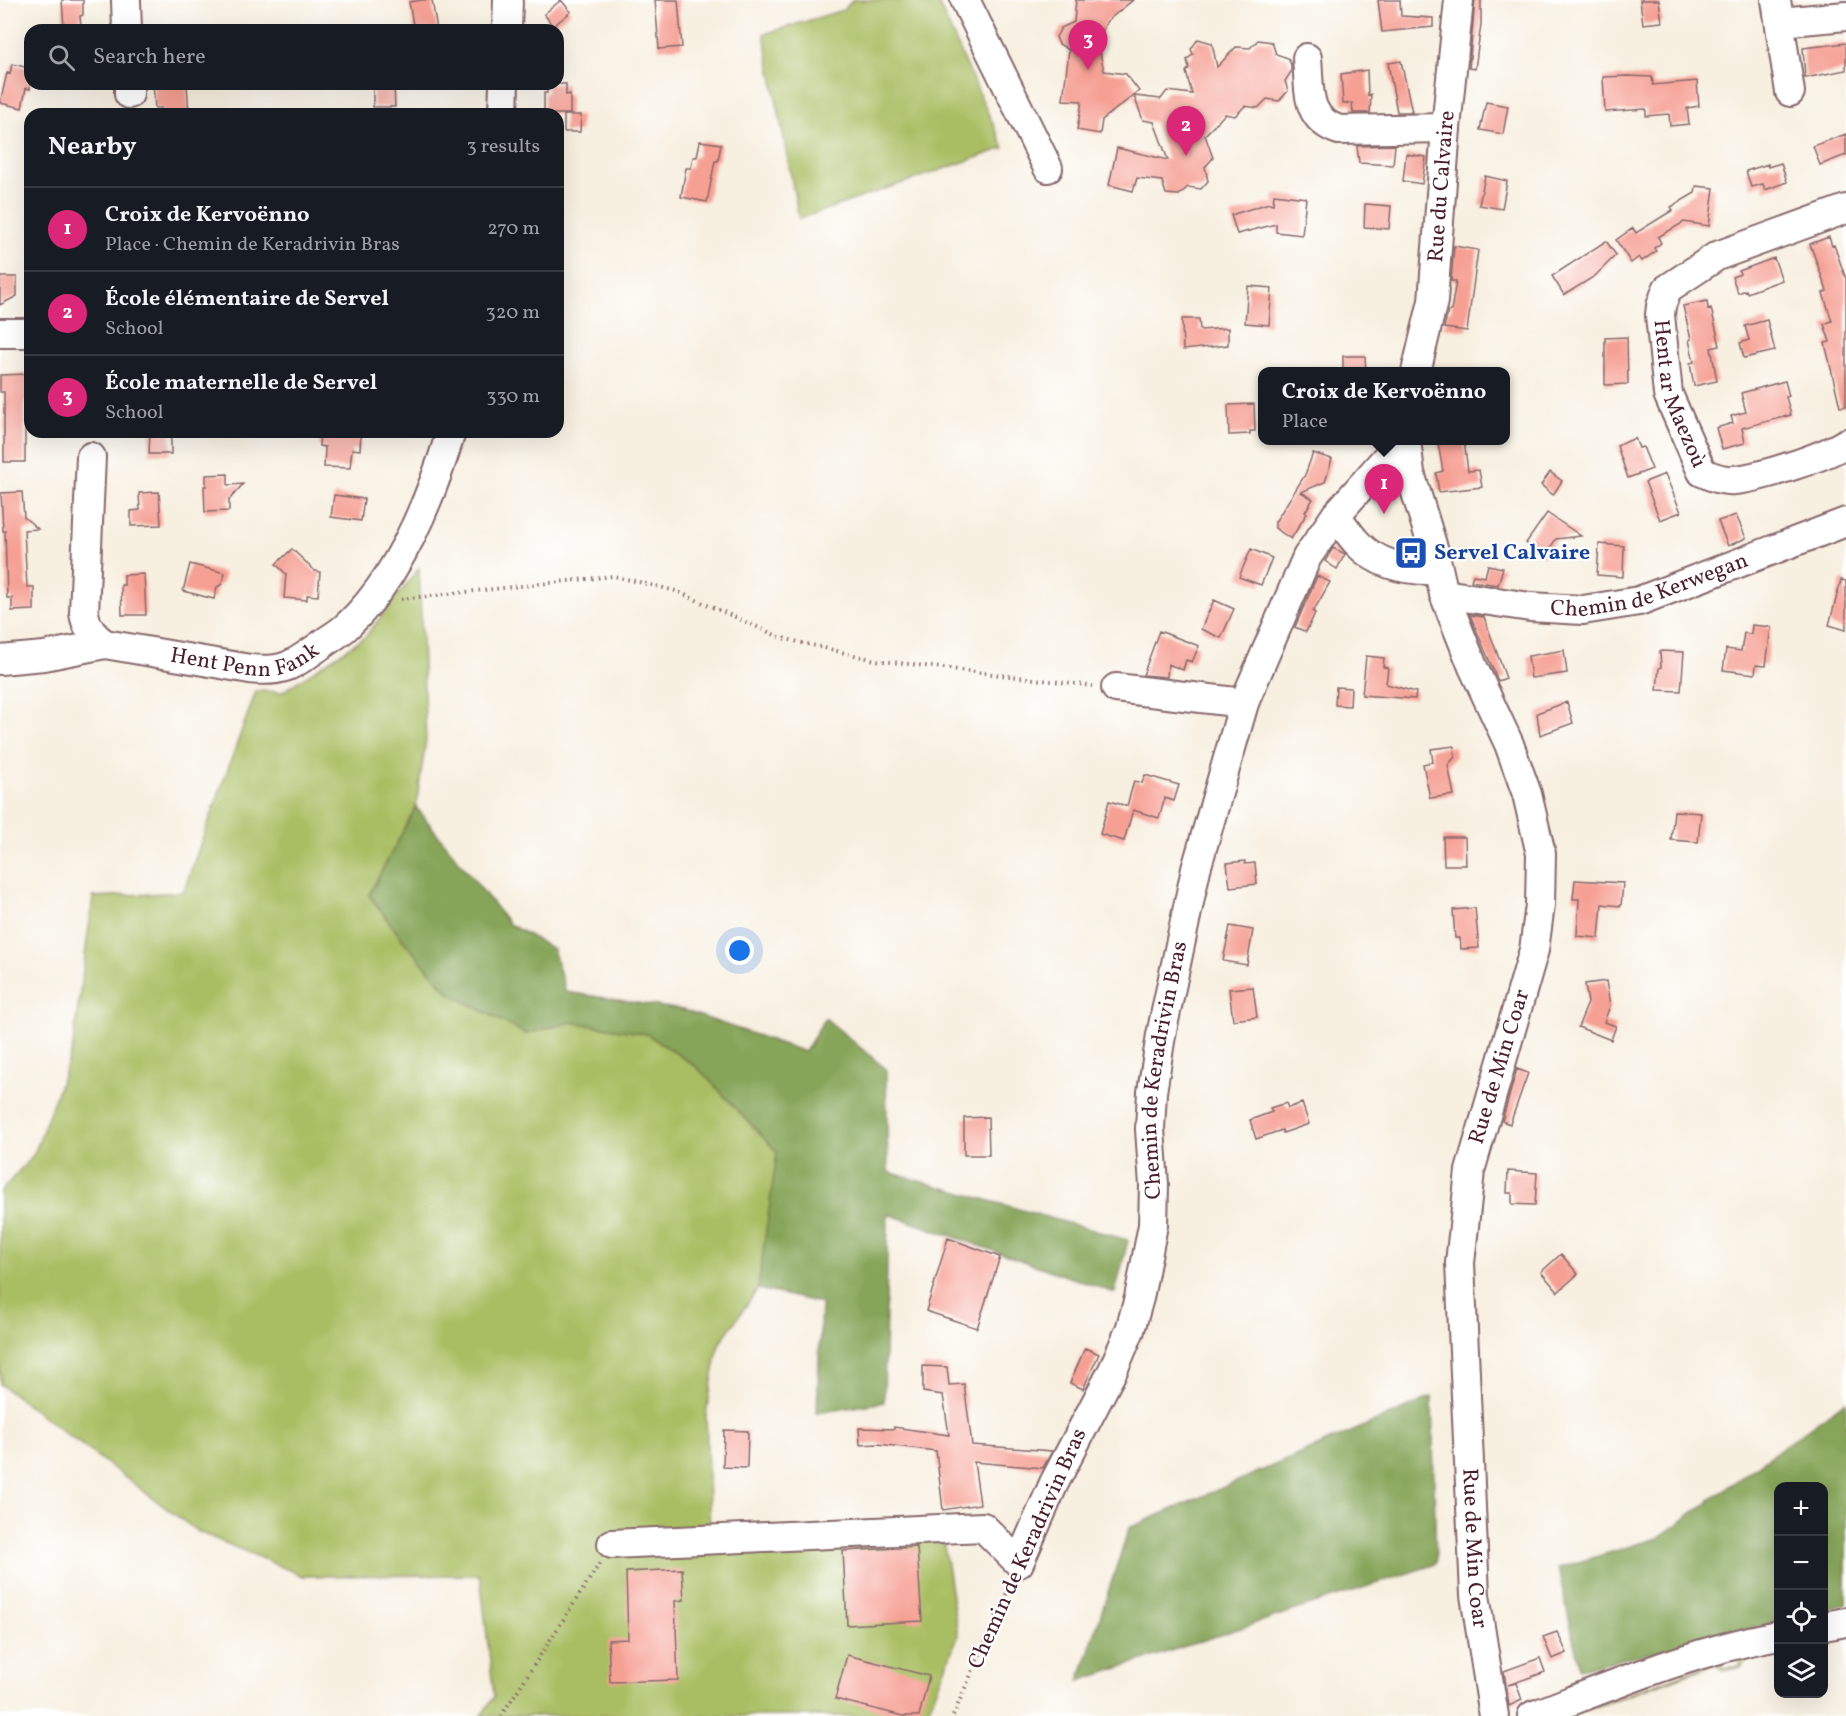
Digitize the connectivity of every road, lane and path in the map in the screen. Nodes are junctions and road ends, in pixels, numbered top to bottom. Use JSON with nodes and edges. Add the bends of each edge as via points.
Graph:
{"nodes":[{"id":1,"x":126,"y":0,"type":"edge"},
{"id":2,"x":508,"y":0,"type":"edge"},
{"id":3,"x":965,"y":0,"type":"edge"},
{"id":4,"x":1459,"y":0,"type":"edge"},
{"id":5,"x":1778,"y":11,"type":"edge"},
{"id":6,"x":1846,"y":16,"type":"edge"},
{"id":7,"x":127,"y":24,"type":"edge"},
{"id":8,"x":507,"y":24,"type":"edge"},
{"id":9,"x":1307,"y":58,"type":"dead end"},
{"id":10,"x":504,"y":90,"type":"edge"},
{"id":11,"x":1790,"y":92,"type":"dead end"},
{"id":12,"x":503,"y":108,"type":"edge"},
{"id":13,"x":1446,"y":128,"type":"junction"},
{"id":14,"x":1048,"y":168,"type":"dead end"},
{"id":15,"x":1846,"y":209,"type":"edge"},
{"id":16,"x":0,"y":333,"type":"edge"},
{"id":17,"x":24,"y":333,"type":"edge"},
{"id":18,"x":1417,"y":367,"type":"edge"},
{"id":19,"x":449,"y":438,"type":"edge"},
{"id":20,"x":1846,"y":443,"type":"edge"},
{"id":21,"x":1400,"y":445,"type":"edge"},
{"id":22,"x":1405,"y":445,"type":"edge"},
{"id":23,"x":91,"y":457,"type":"dead end"},
{"id":24,"x":1336,"y":515,"type":"junction"},
{"id":25,"x":1846,"y":522,"type":"edge"},
{"id":26,"x":1441,"y":582,"type":"junction"},
{"id":27,"x":374,"y":596,"type":"junction"},
{"id":28,"x":105,"y":644,"type":"junction"},
{"id":29,"x":0,"y":660,"type":"edge"},
{"id":30,"x":1116,"y":688,"type":"joint"},
{"id":31,"x":1244,"y":703,"type":"junction"},
{"id":32,"x":612,"y":1544,"type":"joint"},
{"id":33,"x":1019,"y":1563,"type":"junction"},
{"id":34,"x":1846,"y":1622,"type":"edge"},
{"id":35,"x":1828,"y":1625,"type":"edge"},
{"id":36,"x":1774,"y":1636,"type":"edge"},
{"id":37,"x":501,"y":1716,"type":"edge"},
{"id":38,"x":953,"y":1716,"type":"edge"},
{"id":39,"x":1494,"y":1716,"type":"edge"},
{"id":40,"x":1532,"y":1716,"type":"edge"}],
"edges":[{"from":1,"to":7,"type":"street"},
{"from":2,"to":8,"type":"street"},
{"from":3,"to":14,"type":"street"},
{"from":4,"to":13,"type":"street","name":"Rue du Calvaire"},
{"from":5,"to":6,"type":"street"},
{"from":5,"to":11,"type":"street"},
{"from":9,"to":13,"type":"street","via":[[1312,110],[1330,128]]},
{"from":10,"to":12,"type":"street"},
{"from":13,"to":18,"type":"street","name":"Rue du Calvaire","via":[[1433,301]]},
{"from":15,"to":20,"type":"street","name":"Hent ar Maezoù","via":[[1717,255],[1667,289],[1660,315],[1668,394],[1702,472],[1718,479],[1736,480],[1818,457]]},
{"from":16,"to":17,"type":"street"},
{"from":19,"to":27,"type":"street","name":"Hent Penn Fank","via":[[431,491],[400,556]]},
{"from":21,"to":24,"type":"street","name":"Chemin de Keradrivin Bras"},
{"from":22,"to":26,"type":"street","name":"Rue de Min Coar"},
{"from":23,"to":28,"type":"street","via":[[84,613],[91,632]]},
{"from":24,"to":26,"type":"street","name":"Chemin de Kerwegan","via":[[1359,545],[1376,557]]},
{"from":24,"to":31,"type":"street","name":"Chemin de Keradrivin Bras","via":[[1307,557]]},
{"from":25,"to":26,"type":"street","name":"Chemin de Kerwegan","via":[[1639,601],[1583,610],[1530,607]]},
{"from":26,"to":39,"type":"street","name":"Rue de Min Coar","via":[[1473,667],[1509,744],[1527,794],[1540,854],[1540,905],[1534,950],[1470,1171],[1460,1263],[1476,1595]]},
{"from":27,"to":28,"type":"street","name":"Hent Penn Fank","via":[[347,626],[292,666],[282,668],[250,669]]},
{"from":27,"to":30,"type":"path","via":[[405,599],[614,576],[676,591],[782,638],[875,660]]},
{"from":28,"to":29,"type":"street"},
{"from":30,"to":31,"type":"street"},
{"from":31,"to":33,"type":"street","name":"Chemin de Keradrivin Bras","via":[[1196,869],[1161,1035],[1150,1129],[1153,1226],[1139,1298],[1113,1370],[1054,1483]]},
{"from":32,"to":33,"type":"street","via":[[983,1527]]},
{"from":32,"to":37,"type":"path"},
{"from":33,"to":38,"type":"path","name":"Chemin de Keradrivin Bras"},
{"from":34,"to":35,"type":"street"},
{"from":36,"to":40,"type":"street","via":[[1688,1657]]}]}
